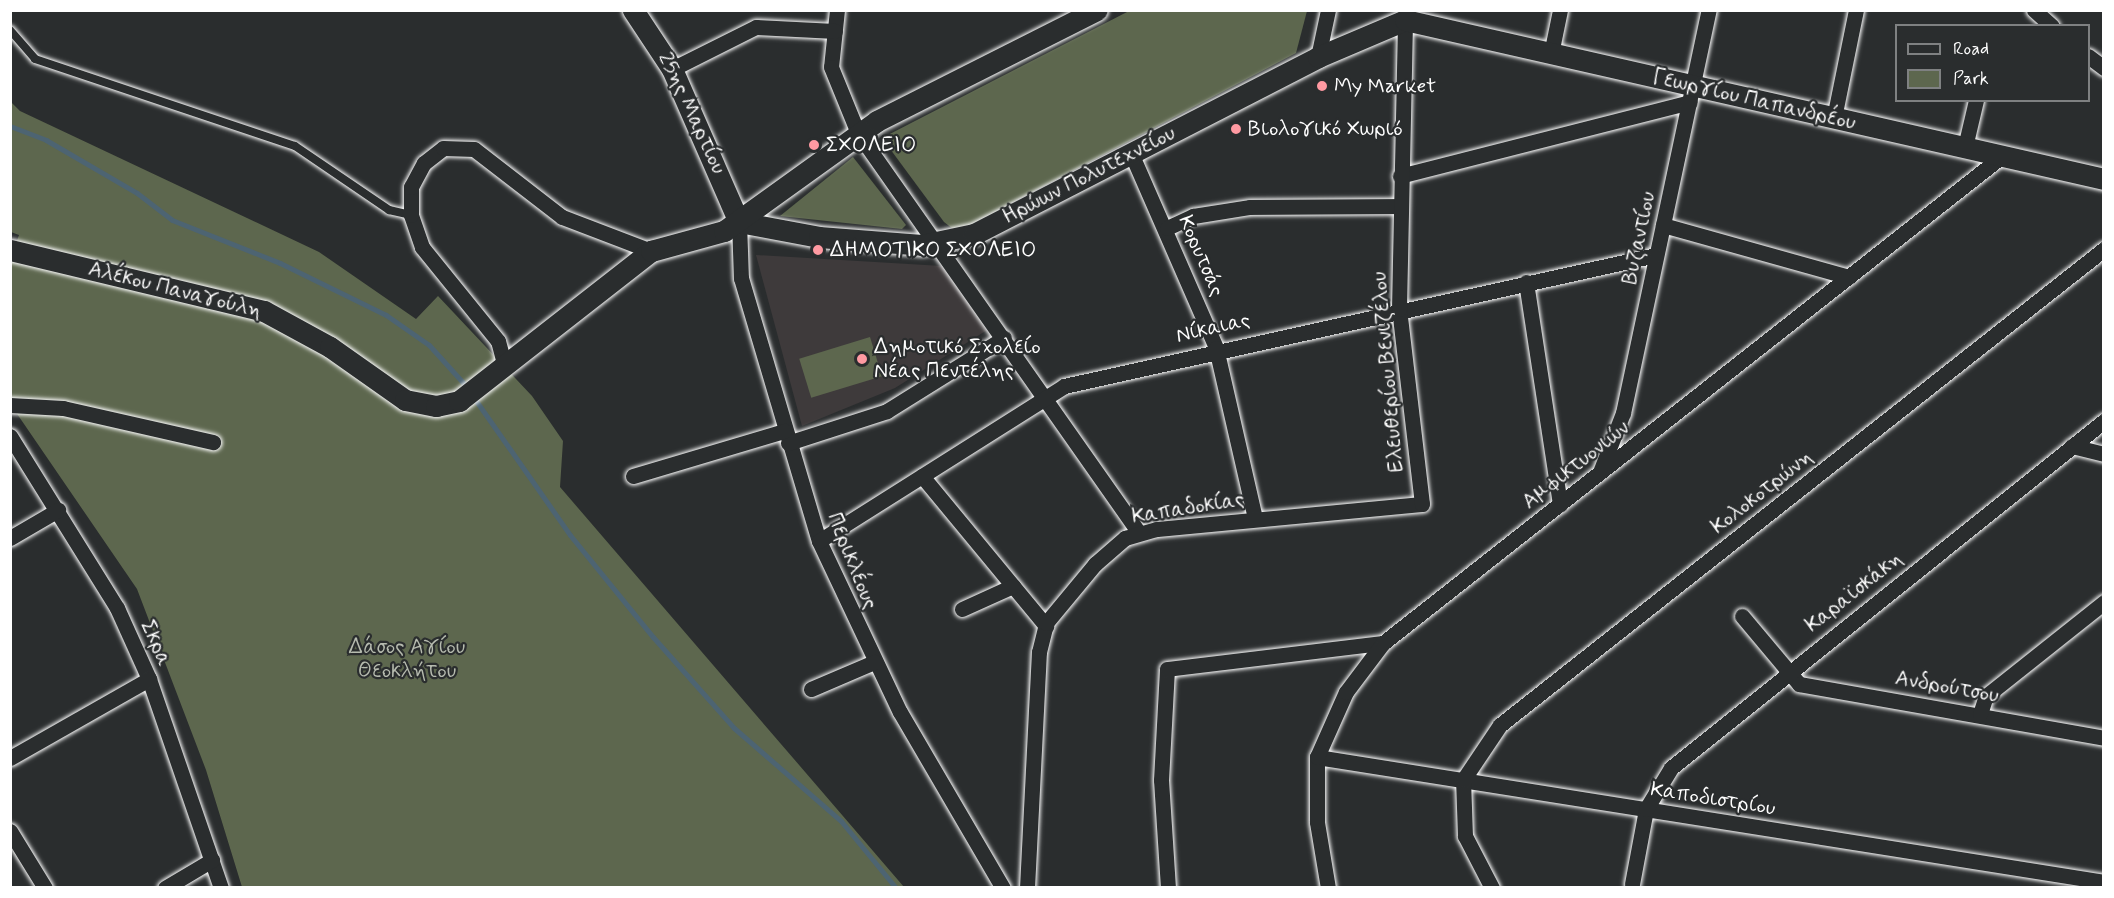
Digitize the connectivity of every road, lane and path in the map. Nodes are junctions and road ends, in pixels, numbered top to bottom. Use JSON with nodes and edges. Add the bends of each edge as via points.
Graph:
{"nodes":[{"id":1,"x":633,"y":10,"type":"edge"},
{"id":2,"x":837,"y":10,"type":"edge"},
{"id":3,"x":1097,"y":10,"type":"edge"},
{"id":4,"x":1328,"y":10,"type":"edge"},
{"id":5,"x":1560,"y":10,"type":"edge"},
{"id":6,"x":1708,"y":10,"type":"edge"},
{"id":7,"x":1856,"y":10,"type":"edge"},
{"id":8,"x":2034,"y":10,"type":"edge"},
{"id":9,"x":1406,"y":15,"type":"edge"},
{"id":10,"x":2050,"y":24,"type":"edge"},
{"id":11,"x":10,"y":30,"type":"edge"},
{"id":12,"x":835,"y":31,"type":"junction"},
{"id":13,"x":1551,"y":54,"type":"junction"},
{"id":14,"x":1318,"y":57,"type":"junction"},
{"id":15,"x":2090,"y":58,"type":"edge"},
{"id":16,"x":2103,"y":68,"type":"edge"},
{"id":17,"x":672,"y":69,"type":"junction"},
{"id":18,"x":1692,"y":94,"type":"junction"},
{"id":19,"x":1976,"y":102,"type":"edge"},
{"id":20,"x":1834,"y":118,"type":"junction"},
{"id":21,"x":858,"y":133,"type":"junction"},
{"id":22,"x":1965,"y":147,"type":"junction"},
{"id":23,"x":1131,"y":153,"type":"junction"},
{"id":24,"x":2002,"y":156,"type":"junction"},
{"id":25,"x":1400,"y":176,"type":"junction"},
{"id":26,"x":2103,"y":179,"type":"edge"},
{"id":27,"x":1399,"y":206,"type":"junction"},
{"id":28,"x":411,"y":215,"type":"junction"},
{"id":29,"x":739,"y":222,"type":"junction"},
{"id":30,"x":1663,"y":225,"type":"junction"},
{"id":31,"x":1167,"y":228,"type":"junction"},
{"id":32,"x":939,"y":244,"type":"junction"},
{"id":33,"x":2103,"y":249,"type":"edge"},
{"id":34,"x":10,"y":250,"type":"edge"},
{"id":35,"x":651,"y":251,"type":"junction"},
{"id":36,"x":1656,"y":255,"type":"junction"},
{"id":37,"x":1849,"y":277,"type":"junction"},
{"id":38,"x":1526,"y":282,"type":"junction"},
{"id":39,"x":1399,"y":309,"type":"junction"},
{"id":40,"x":1004,"y":338,"type":"junction"},
{"id":41,"x":1216,"y":348,"type":"junction"},
{"id":42,"x":505,"y":367,"type":"junction"},
{"id":43,"x":1046,"y":397,"type":"junction"},
{"id":44,"x":10,"y":405,"type":"edge"},
{"id":45,"x":2103,"y":421,"type":"edge"},
{"id":46,"x":10,"y":436,"type":"edge"},
{"id":47,"x":786,"y":437,"type":"junction"},
{"id":48,"x":213,"y":442,"type":"dead end"},
{"id":49,"x":2072,"y":446,"type":"junction"},
{"id":50,"x":2103,"y":454,"type":"edge"},
{"id":51,"x":1600,"y":472,"type":"junction"},
{"id":52,"x":633,"y":476,"type":"dead end"},
{"id":53,"x":922,"y":476,"type":"junction"},
{"id":54,"x":1422,"y":504,"type":"joint"},
{"id":55,"x":1560,"y":504,"type":"junction"},
{"id":56,"x":58,"y":510,"type":"junction"},
{"id":57,"x":1255,"y":519,"type":"junction"},
{"id":58,"x":1139,"y":533,"type":"junction"},
{"id":59,"x":10,"y":538,"type":"edge"},
{"id":60,"x":819,"y":541,"type":"junction"},
{"id":61,"x":1013,"y":586,"type":"junction"},
{"id":62,"x":2103,"y":602,"type":"edge"},
{"id":63,"x":962,"y":609,"type":"dead end"},
{"id":64,"x":1742,"y":616,"type":"dead end"},
{"id":65,"x":1046,"y":626,"type":"junction"},
{"id":66,"x":1383,"y":643,"type":"junction"},
{"id":67,"x":874,"y":662,"type":"junction"},
{"id":68,"x":1788,"y":672,"type":"junction"},
{"id":69,"x":149,"y":679,"type":"junction"},
{"id":70,"x":812,"y":689,"type":"dead end"},
{"id":71,"x":1980,"y":714,"type":"junction"},
{"id":72,"x":2103,"y":738,"type":"edge"},
{"id":73,"x":10,"y":758,"type":"edge"},
{"id":74,"x":1317,"y":758,"type":"junction"},
{"id":75,"x":1462,"y":780,"type":"junction"},
{"id":76,"x":1646,"y":809,"type":"junction"},
{"id":77,"x":10,"y":831,"type":"edge"},
{"id":78,"x":212,"y":860,"type":"junction"},
{"id":79,"x":2103,"y":882,"type":"edge"},
{"id":80,"x":1632,"y":884,"type":"dead end"},
{"id":81,"x":45,"y":888,"type":"edge"},
{"id":82,"x":165,"y":888,"type":"edge"},
{"id":83,"x":221,"y":888,"type":"edge"},
{"id":84,"x":1003,"y":888,"type":"edge"},
{"id":85,"x":1027,"y":888,"type":"edge"},
{"id":86,"x":1168,"y":888,"type":"edge"},
{"id":87,"x":1328,"y":888,"type":"edge"},
{"id":88,"x":1492,"y":888,"type":"edge"}],
"edges":[{"from":1,"to":17,"type":"main road","name":"25ης Μαρτίου"},
{"from":2,"to":12,"type":"street"},
{"from":3,"to":21,"type":"main road"},
{"from":4,"to":14,"type":"street"},
{"from":5,"to":13,"type":"street"},
{"from":6,"to":18,"type":"street","name":"Βυζαντίου"},
{"from":7,"to":20,"type":"street"},
{"from":8,"to":10,"type":"street"},
{"from":9,"to":13,"type":"main road","name":"Γεωργίου Παπανδρέου"},
{"from":9,"to":14,"type":"main road","name":"Ηρώων Πολυτεχνείου"},
{"from":9,"to":25,"type":"street","name":"Ελευθερίου Βενιζέλου"},
{"from":11,"to":28,"type":"lane","via":[[35,59],[295,146],[389,210]]},
{"from":12,"to":17,"type":"street","via":[[756,27]]},
{"from":12,"to":21,"type":"street","via":[[831,68]]},
{"from":13,"to":18,"type":"main road","name":"Γεωργίου Παπανδρέου"},
{"from":14,"to":23,"type":"main road","name":"Ηρώων Πολυτεχνείου"},
{"from":15,"to":16,"type":"street"},
{"from":17,"to":29,"type":"main road","name":"25ης Μαρτίου"},
{"from":18,"to":20,"type":"main road","name":"Γεωργίου Παπανδρέου"},
{"from":18,"to":25,"type":"street"},
{"from":18,"to":30,"type":"street","name":"Βυζαντίου"},
{"from":19,"to":22,"type":"street"},
{"from":20,"to":22,"type":"main road","name":"Γεωργίου Παπανδρέου"},
{"from":21,"to":29,"type":"main road"},
{"from":21,"to":32,"type":"street"},
{"from":22,"to":24,"type":"main road","name":"Γεωργίου Παπανδρέου"},
{"from":23,"to":31,"type":"street","name":"Κορυτσάς"},
{"from":23,"to":32,"type":"main road","name":"Ηρώων Πολυτεχνείου","via":[[974,234]]},
{"from":24,"to":26,"type":"main road","name":"Γεωργίου Παπανδρέου"},
{"from":24,"to":37,"type":"street","name":"Αμφικτυονιών"},
{"from":25,"to":27,"type":"street","name":"Ελευθερίου Βενιζέλου"},
{"from":27,"to":31,"type":"street","via":[[1250,207],[1193,216]]},
{"from":27,"to":39,"type":"street","name":"Ελευθερίου Βενιζέλου"},
{"from":28,"to":35,"type":"street","via":[[411,187],[424,163],[443,148],[474,148],[562,217]]},
{"from":28,"to":42,"type":"street","via":[[422,247],[498,341]]},
{"from":29,"to":32,"type":"main road","name":"Ηρώων Πολυτεχνείου","via":[[819,237]]},
{"from":29,"to":35,"type":"main road"},
{"from":29,"to":47,"type":"street","name":"Περικλέους","via":[[741,278]]},
{"from":30,"to":36,"type":"street","name":"Βυζαντίου"},
{"from":30,"to":37,"type":"street"},
{"from":31,"to":41,"type":"street","name":"Κορυτσάς"},
{"from":32,"to":40,"type":"street"},
{"from":33,"to":75,"type":"street","name":"Κολοκοτρώνη","via":[[1519,708],[1486,740]]},
{"from":34,"to":42,"type":"main road","name":"Αλέκου Παναγούλη","via":[[264,311],[330,347],[405,400],[436,406],[459,401]]},
{"from":35,"to":42,"type":"main road"},
{"from":36,"to":38,"type":"street","name":"Νίκαιας"},
{"from":36,"to":51,"type":"street","name":"Βυζαντίου","via":[[1623,413]]},
{"from":37,"to":51,"type":"street","name":"Αμφικτυονιών"},
{"from":38,"to":39,"type":"street","name":"Νίκαιας"},
{"from":38,"to":55,"type":"street"},
{"from":39,"to":41,"type":"street","name":"Νίκαιας"},
{"from":39,"to":54,"type":"street","name":"Ελευθερίου Βενιζέλου"},
{"from":40,"to":43,"type":"street"},
{"from":40,"to":47,"type":"street","via":[[886,411]]},
{"from":41,"to":43,"type":"street","name":"Νίκαιας","via":[[1064,386]]},
{"from":41,"to":57,"type":"street","name":"Κορυτσάς"},
{"from":43,"to":53,"type":"street","name":"Νίκαιας"},
{"from":43,"to":58,"type":"street"},
{"from":44,"to":48,"type":"street","via":[[63,408]]},
{"from":45,"to":49,"type":"street","name":"Καραϊσκάκη"},
{"from":46,"to":56,"type":"street","name":"Σκρα"},
{"from":47,"to":52,"type":"street"},
{"from":47,"to":60,"type":"street","name":"Περικλέους"},
{"from":49,"to":50,"type":"street"},
{"from":49,"to":68,"type":"street","name":"Καραϊσκάκη"},
{"from":51,"to":55,"type":"street","name":"Αμφικτυονιών"},
{"from":53,"to":60,"type":"street","name":"Νίκαιας"},
{"from":53,"to":61,"type":"street"},
{"from":54,"to":57,"type":"street","name":"Καπαδοκίας"},
{"from":55,"to":66,"type":"street","name":"Αμφικτυονιών"},
{"from":56,"to":59,"type":"street"},
{"from":56,"to":69,"type":"street","name":"Σκρα","via":[[117,608]]},
{"from":57,"to":58,"type":"street","name":"Καπαδοκίας"},
{"from":58,"to":65,"type":"street","name":"Καπαδοκίας","via":[[1095,564]]},
{"from":60,"to":67,"type":"street","name":"Περικλέους"},
{"from":61,"to":63,"type":"street"},
{"from":61,"to":65,"type":"street"},
{"from":62,"to":71,"type":"street","via":[[1986,696]]},
{"from":64,"to":68,"type":"street"},
{"from":65,"to":85,"type":"street","name":"Καπαδοκίας","via":[[1036,683]]},
{"from":66,"to":74,"type":"street","name":"Αμφικτυονιών","via":[[1346,693]]},
{"from":66,"to":86,"type":"street","via":[[1167,669],[1161,780]]},
{"from":67,"to":70,"type":"street"},
{"from":67,"to":84,"type":"street","name":"Περικλέους"},
{"from":68,"to":71,"type":"street","name":"Ανδρούτσου","via":[[1799,684]]},
{"from":68,"to":76,"type":"street","name":"Καραϊσκάκη","via":[[1684,755],[1662,778]]},
{"from":69,"to":73,"type":"street"},
{"from":69,"to":78,"type":"street","name":"Σκρα"},
{"from":71,"to":72,"type":"street","name":"Ανδρούτσου"},
{"from":74,"to":75,"type":"street","name":"Καποδιστρίου"},
{"from":74,"to":87,"type":"street","name":"Αμφικτυονιών","via":[[1317,822]]},
{"from":75,"to":76,"type":"street","name":"Καποδιστρίου"},
{"from":75,"to":88,"type":"street","via":[[1465,836]]},
{"from":76,"to":79,"type":"street","name":"Καποδιστρίου"},
{"from":76,"to":80,"type":"street","name":"Καραϊσκάκη"},
{"from":77,"to":81,"type":"street"},
{"from":78,"to":82,"type":"street"},
{"from":78,"to":83,"type":"street","name":"Σκρα"}]}
